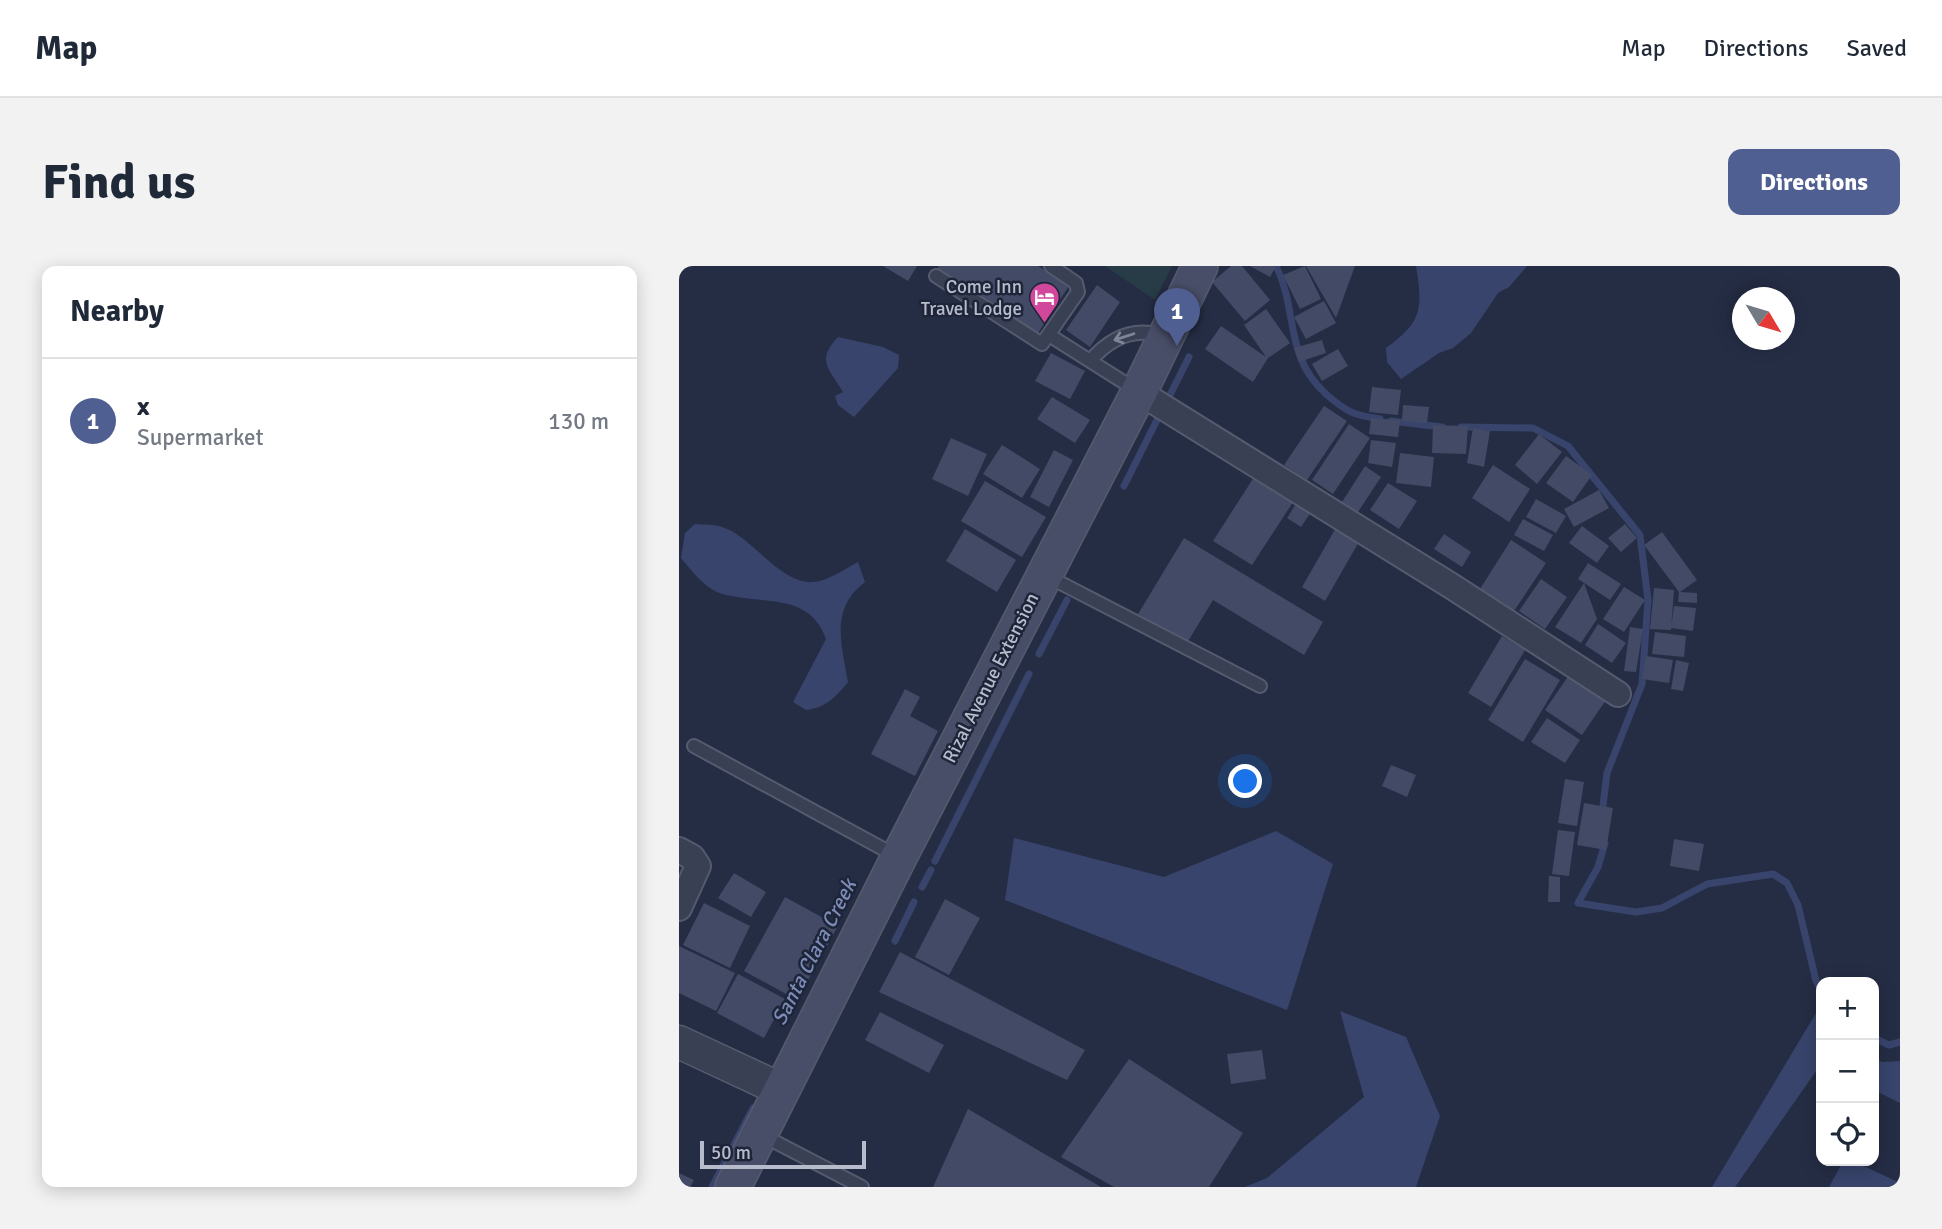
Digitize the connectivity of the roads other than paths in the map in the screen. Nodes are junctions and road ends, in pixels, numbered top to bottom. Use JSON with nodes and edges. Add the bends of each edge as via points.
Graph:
{"nodes":[{"id":1,"x":1051,"y":266,"type":"edge"},
{"id":2,"x":1200,"y":266,"type":"edge"},
{"id":3,"x":936,"y":276,"type":"dead end"},
{"id":4,"x":1049,"y":335,"type":"junction"},
{"id":5,"x":1166,"y":338,"type":"junction"},
{"id":6,"x":1090,"y":361,"type":"junction"},
{"id":7,"x":1139,"y":392,"type":"junction"},
{"id":8,"x":1044,"y":575,"type":"junction"},
{"id":9,"x":1261,"y":686,"type":"dead end"},
{"id":10,"x":1618,"y":694,"type":"dead end"},
{"id":11,"x":694,"y":746,"type":"dead end"},
{"id":12,"x":679,"y":850,"type":"edge"},
{"id":13,"x":899,"y":857,"type":"junction"},
{"id":14,"x":679,"y":908,"type":"edge"},
{"id":15,"x":679,"y":1042,"type":"edge"},
{"id":16,"x":782,"y":1090,"type":"junction"},
{"id":17,"x":760,"y":1134,"type":"junction"},
{"id":18,"x":733,"y":1187,"type":"edge"},
{"id":19,"x":862,"y":1187,"type":"edge"}],
"edges":[{"from":1,"to":4,"type":"lane","via":[[1078,287]]},
{"from":2,"to":5,"type":"main road","name":"Rizal Avenue Extension"},
{"from":3,"to":4,"type":"lane","via":[[1039,344]]},
{"from":4,"to":6,"type":"lane"},
{"from":5,"to":6,"type":"lane","one_way":true,"via":[[1142,332],[1125,334]]},
{"from":5,"to":7,"type":"main road","name":"Rizal Avenue Extension"},
{"from":6,"to":7,"type":"lane"},
{"from":7,"to":8,"type":"main road","name":"Rizal Avenue Extension"},
{"from":7,"to":10,"type":"street"},
{"from":8,"to":9,"type":"lane"},
{"from":8,"to":13,"type":"main road","name":"Rizal Avenue Extension"},
{"from":11,"to":13,"type":"lane"},
{"from":12,"to":14,"type":"street","via":[[698,866]]},
{"from":13,"to":16,"type":"main road","name":"Rizal Avenue Extension"},
{"from":15,"to":16,"type":"street"},
{"from":16,"to":17,"type":"main road","name":"Rizal Avenue Extension"},
{"from":17,"to":18,"type":"main road","name":"Rizal Avenue Extension"},
{"from":17,"to":19,"type":"lane"}]}
